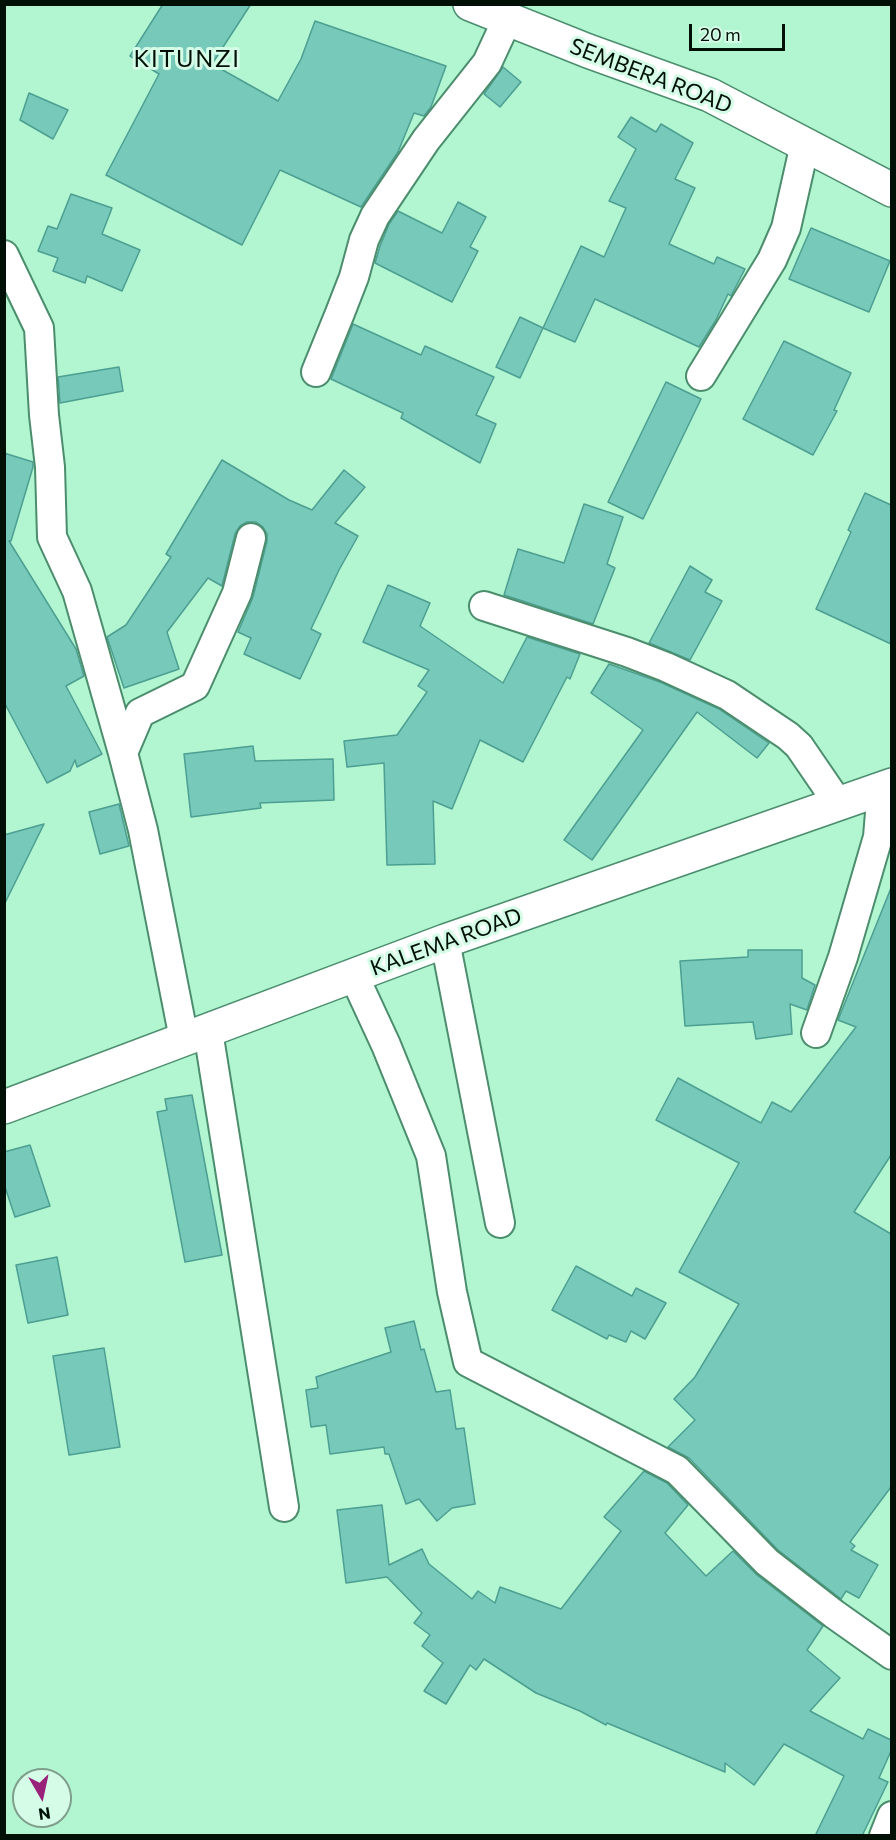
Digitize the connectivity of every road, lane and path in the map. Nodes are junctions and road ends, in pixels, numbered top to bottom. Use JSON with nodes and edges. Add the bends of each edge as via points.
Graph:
{"nodes":[{"id":1,"x":470,"y":4,"type":"edge"},
{"id":2,"x":507,"y":20,"type":"junction"},
{"id":3,"x":805,"y":144,"type":"junction"},
{"id":4,"x":891,"y":190,"type":"edge"},
{"id":5,"x":4,"y":255,"type":"edge"},
{"id":6,"x":316,"y":372,"type":"dead end"},
{"id":7,"x":701,"y":376,"type":"dead end"},
{"id":8,"x":251,"y":538,"type":"dead end"},
{"id":9,"x":484,"y":606,"type":"dead end"},
{"id":10,"x":123,"y":753,"type":"junction"},
{"id":11,"x":887,"y":787,"type":"edge"},
{"id":12,"x":838,"y":803,"type":"junction"},
{"id":13,"x":445,"y":941,"type":"junction"},
{"id":14,"x":354,"y":976,"type":"junction"},
{"id":15,"x":816,"y":1033,"type":"dead end"},
{"id":16,"x":196,"y":1035,"type":"junction"},
{"id":17,"x":4,"y":1107,"type":"edge"},
{"id":18,"x":500,"y":1223,"type":"dead end"},
{"id":19,"x":284,"y":1507,"type":"dead end"},
{"id":20,"x":891,"y":1655,"type":"edge"},
{"id":21,"x":891,"y":1816,"type":"edge"},
{"id":22,"x":884,"y":1836,"type":"edge"}],
"edges":[{"from":1,"to":2,"type":"street","name":"SEMBERA ROAD"},
{"from":2,"to":3,"type":"street","name":"SEMBERA ROAD","via":[[710,95]]},
{"from":2,"to":6,"type":"street","via":[[487,63],[426,140],[375,216]]},
{"from":3,"to":4,"type":"street","name":"SEMBERA ROAD"},
{"from":3,"to":7,"type":"street","via":[[786,228],[772,260]]},
{"from":5,"to":10,"type":"street","via":[[39,328],[52,537],[77,591]]},
{"from":8,"to":10,"type":"street","via":[[237,593],[195,686],[141,713]]},
{"from":9,"to":12,"type":"street","via":[[627,652],[726,695],[799,746]]},
{"from":10,"to":16,"type":"street"},
{"from":11,"to":12,"type":"street","name":"KALEMA ROAD"},
{"from":11,"to":15,"type":"street","via":[[878,837]]},
{"from":12,"to":13,"type":"street","name":"KALEMA ROAD"},
{"from":13,"to":14,"type":"street","name":"KALEMA ROAD"},
{"from":13,"to":18,"type":"street"},
{"from":14,"to":16,"type":"street","name":"KALEMA ROAD"},
{"from":14,"to":20,"type":"street","via":[[431,1156],[452,1292],[468,1362],[677,1470],[767,1562]]},
{"from":16,"to":17,"type":"street","name":"KALEMA ROAD"},
{"from":16,"to":19,"type":"street"},
{"from":21,"to":22,"type":"street"}]}
